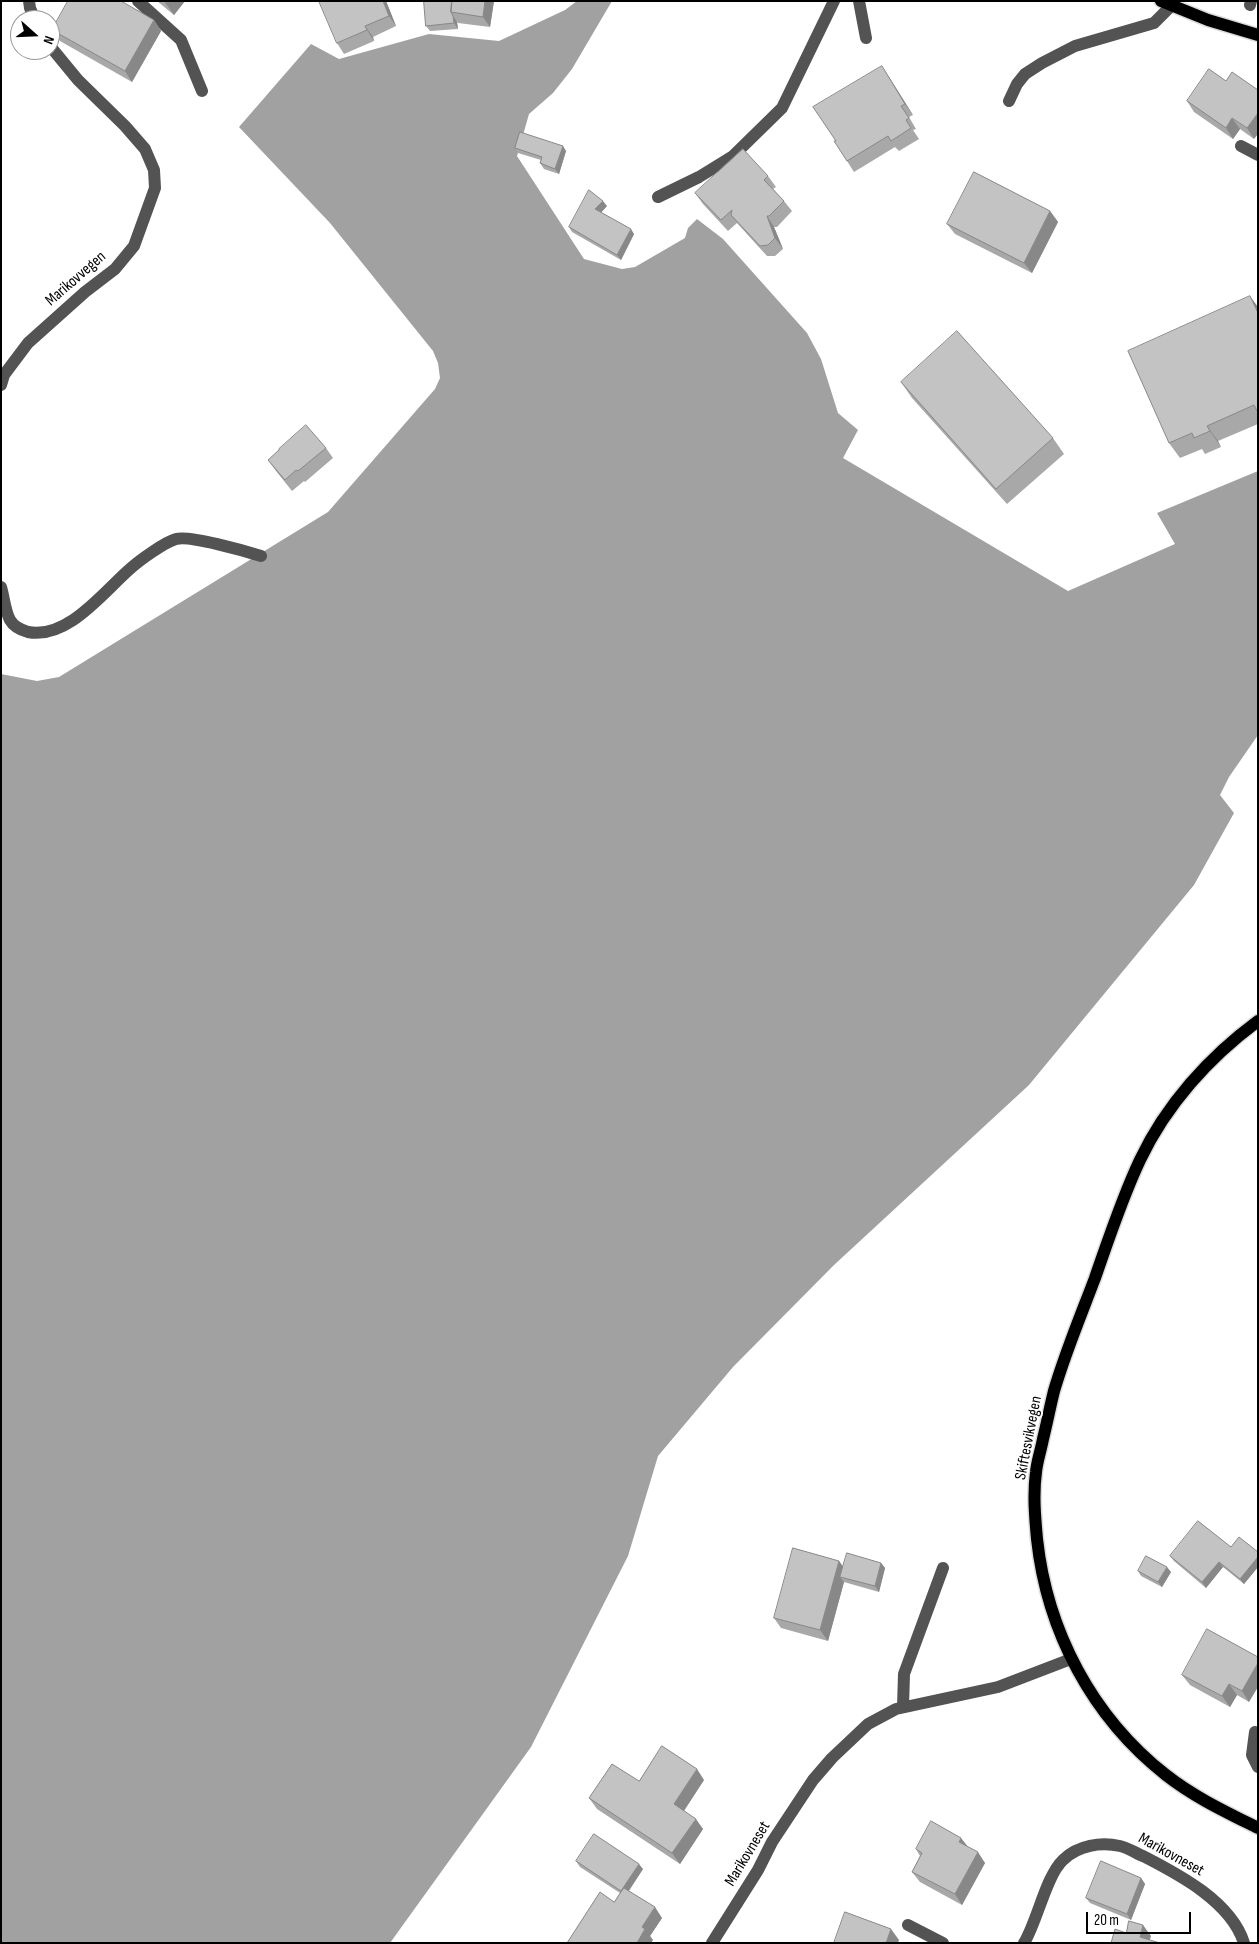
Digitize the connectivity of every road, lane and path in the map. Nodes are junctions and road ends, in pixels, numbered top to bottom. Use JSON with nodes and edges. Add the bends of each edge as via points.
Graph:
{"nodes":[{"id":1,"x":138,"y":1,"type":"edge"},
{"id":2,"x":834,"y":1,"type":"edge"},
{"id":3,"x":859,"y":1,"type":"edge"},
{"id":4,"x":1167,"y":3,"type":"edge"},
{"id":5,"x":1258,"y":35,"type":"edge"},
{"id":6,"x":866,"y":38,"type":"dead end"},
{"id":7,"x":60,"y":58,"type":"edge"},
{"id":8,"x":202,"y":91,"type":"dead end"},
{"id":9,"x":1009,"y":101,"type":"dead end"},
{"id":10,"x":1241,"y":146,"type":"dead end"},
{"id":11,"x":1258,"y":155,"type":"edge"},
{"id":12,"x":658,"y":197,"type":"dead end"},
{"id":13,"x":1,"y":385,"type":"edge"},
{"id":14,"x":261,"y":556,"type":"dead end"},
{"id":15,"x":1,"y":587,"type":"edge"},
{"id":16,"x":1258,"y":1022,"type":"edge"},
{"id":17,"x":943,"y":1568,"type":"dead end"},
{"id":18,"x":1071,"y":1659,"type":"junction"},
{"id":19,"x":903,"y":1707,"type":"junction"},
{"id":20,"x":1255,"y":1732,"type":"dead end"},
{"id":21,"x":1258,"y":1767,"type":"edge"},
{"id":22,"x":1258,"y":1828,"type":"edge"},
{"id":23,"x":908,"y":1926,"type":"dead end"},
{"id":24,"x":712,"y":1943,"type":"edge"},
{"id":25,"x":943,"y":1943,"type":"edge"},
{"id":26,"x":1024,"y":1943,"type":"edge"},
{"id":27,"x":1244,"y":1943,"type":"edge"}],
"edges":[{"from":1,"to":8,"type":"street","via":[[181,40]]},
{"from":2,"to":12,"type":"street","via":[[782,108],[733,156]]},
{"from":3,"to":6,"type":"street"},
{"from":4,"to":5,"type":"main road"},
{"from":4,"to":9,"type":"street","via":[[1154,23],[1075,46],[1042,63],[1025,74]]},
{"from":7,"to":13,"type":"street","name":"Marikovvegen","via":[[145,149],[154,170],[155,188],[134,246],[114,269],[28,343],[4,375]]},
{"from":10,"to":11,"type":"street"},
{"from":14,"to":15,"type":"street","via":[[176,538],[131,567],[94,604],[63,625],[35,633],[13,624]]},
{"from":16,"to":18,"type":"main road","name":"Skiftesvikvegen","via":[[1235,1038],[1198,1074],[1167,1114],[1141,1158],[1121,1204],[1054,1392],[1036,1472],[1035,1519],[1040,1567],[1052,1612]]},
{"from":17,"to":19,"type":"street","via":[[904,1674]]},
{"from":18,"to":19,"type":"street","name":"Marikovneset","via":[[998,1687]]},
{"from":18,"to":22,"type":"main road","name":"Skiftesvikvegen","via":[[1100,1707],[1137,1749],[1204,1801]]},
{"from":19,"to":24,"type":"street","name":"Marikovneset","via":[[868,1724],[813,1780]]},
{"from":20,"to":21,"type":"street","via":[[1252,1754]]},
{"from":23,"to":25,"type":"street"},
{"from":26,"to":27,"type":"street","name":"Marikovneset","via":[[1062,1860],[1089,1846],[1104,1844],[1122,1847],[1175,1872],[1192,1884],[1212,1899],[1232,1921]]}]}
